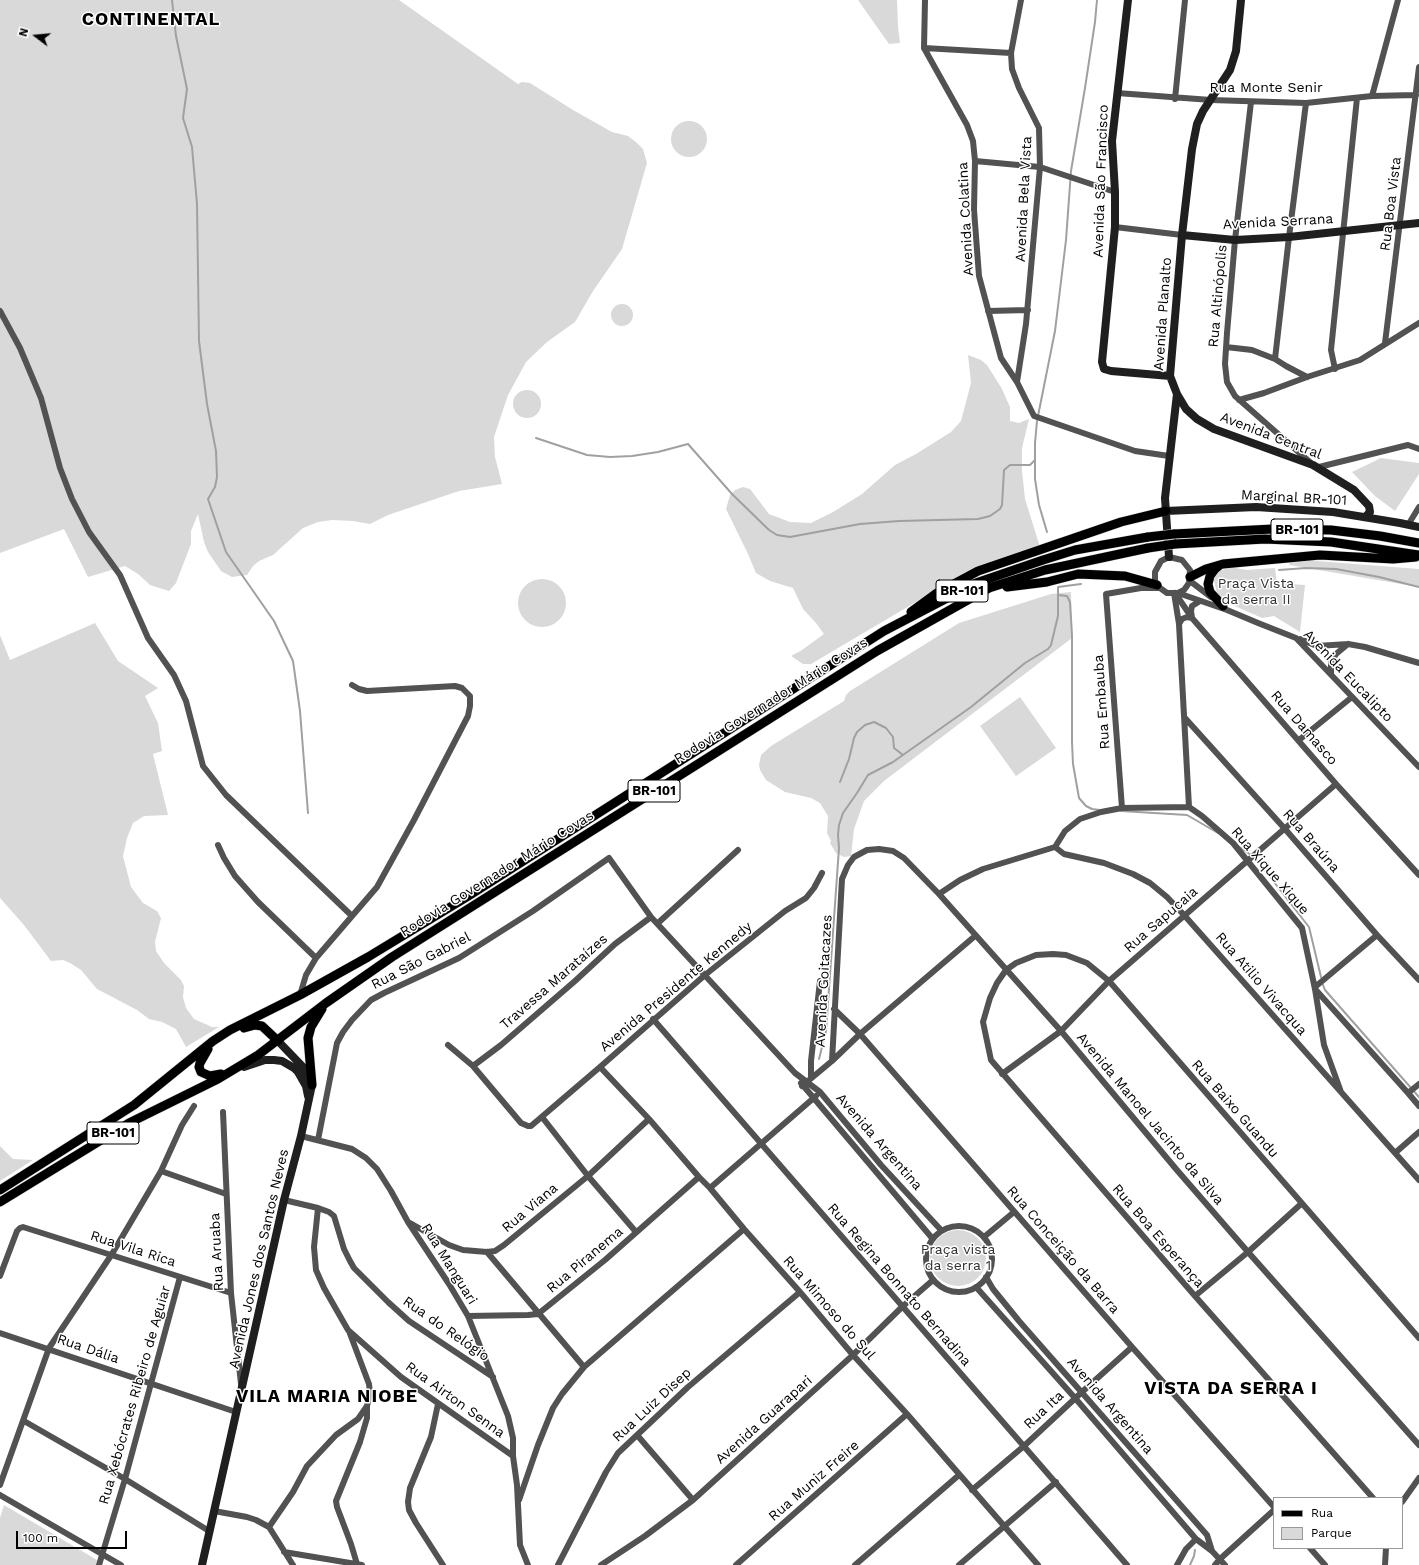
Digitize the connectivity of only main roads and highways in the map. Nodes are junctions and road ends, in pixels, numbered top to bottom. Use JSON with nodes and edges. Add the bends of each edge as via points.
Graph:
{"nodes":[{"id":1,"x":1166,"y":512,"type":"road end"},
{"id":2,"x":1419,"y":543,"type":"edge"},
{"id":3,"x":1419,"y":555,"type":"edge"},
{"id":4,"x":1223,"y":564,"type":"junction"},
{"id":5,"x":1190,"y":579,"type":"road end"},
{"id":6,"x":1158,"y":586,"type":"road end"},
{"id":7,"x":988,"y":588,"type":"junction"},
{"id":8,"x":1225,"y":608,"type":"road end"},
{"id":9,"x":884,"y":632,"type":"junction"},
{"id":10,"x":326,"y":1003,"type":"junction"},
{"id":11,"x":230,"y":1030,"type":"junction"},
{"id":12,"x":213,"y":1041,"type":"junction"},
{"id":13,"x":278,"y":1041,"type":"junction"},
{"id":14,"x":230,"y":1072,"type":"junction"},
{"id":15,"x":312,"y":1085,"type":"road end"},
{"id":16,"x":0,"y":1190,"type":"edge"},
{"id":17,"x":0,"y":1202,"type":"edge"}],
"edges":[{"from":1,"to":9,"type":"main road","via":[[1121,522],[978,572],[937,593]]},
{"from":2,"to":9,"type":"main road","name":"Rodovia Governador Mário Covas","number":"BR-101","bridge":true,"via":[[1331,530],[1273,529],[1148,537],[1075,550],[976,583]]},
{"from":3,"to":4,"type":"main road","via":[[1393,559],[1320,555]]},
{"from":3,"to":7,"type":"main road","name":"Rodovia Governador Mário Covas","number":"BR-101","bridge":true,"via":[[1331,542],[1265,539],[1176,544],[1045,570]]},
{"from":4,"to":5,"type":"main road","via":[[1206,569]]},
{"from":4,"to":8,"type":"main road","via":[[1214,569],[1208,584],[1210,592]]},
{"from":6,"to":7,"type":"main road","via":[[1125,576],[1078,574],[1047,582]]},
{"from":7,"to":10,"type":"main road","name":"Rodovia Governador Mário Covas","number":"BR-101","via":[[870,655],[392,957]]},
{"from":9,"to":11,"type":"main road","name":"Rodovia Governador Mário Covas","number":"BR-101","via":[[470,895],[368,957]]},
{"from":10,"to":13,"type":"main road","name":"Rodovia Governador Mário Covas","number":"BR-101"},
{"from":10,"to":15,"type":"main road","via":[[311,1027],[308,1038]]},
{"from":11,"to":12,"type":"main road","name":"Rodovia Governador Mário Covas","number":"BR-101"},
{"from":11,"to":13,"type":"main road","via":[[260,1026]]},
{"from":12,"to":14,"type":"main road","via":[[199,1067],[210,1076]]},
{"from":12,"to":16,"type":"main road","name":"Rodovia Governador Mário Covas","number":"BR-101","via":[[134,1104]]},
{"from":13,"to":14,"type":"main road","name":"Rodovia Governador Mário Covas","number":"BR-101"},
{"from":14,"to":17,"type":"main road","name":"Rodovia Governador Mário Covas","number":"BR-101","via":[[129,1123]]}]}
